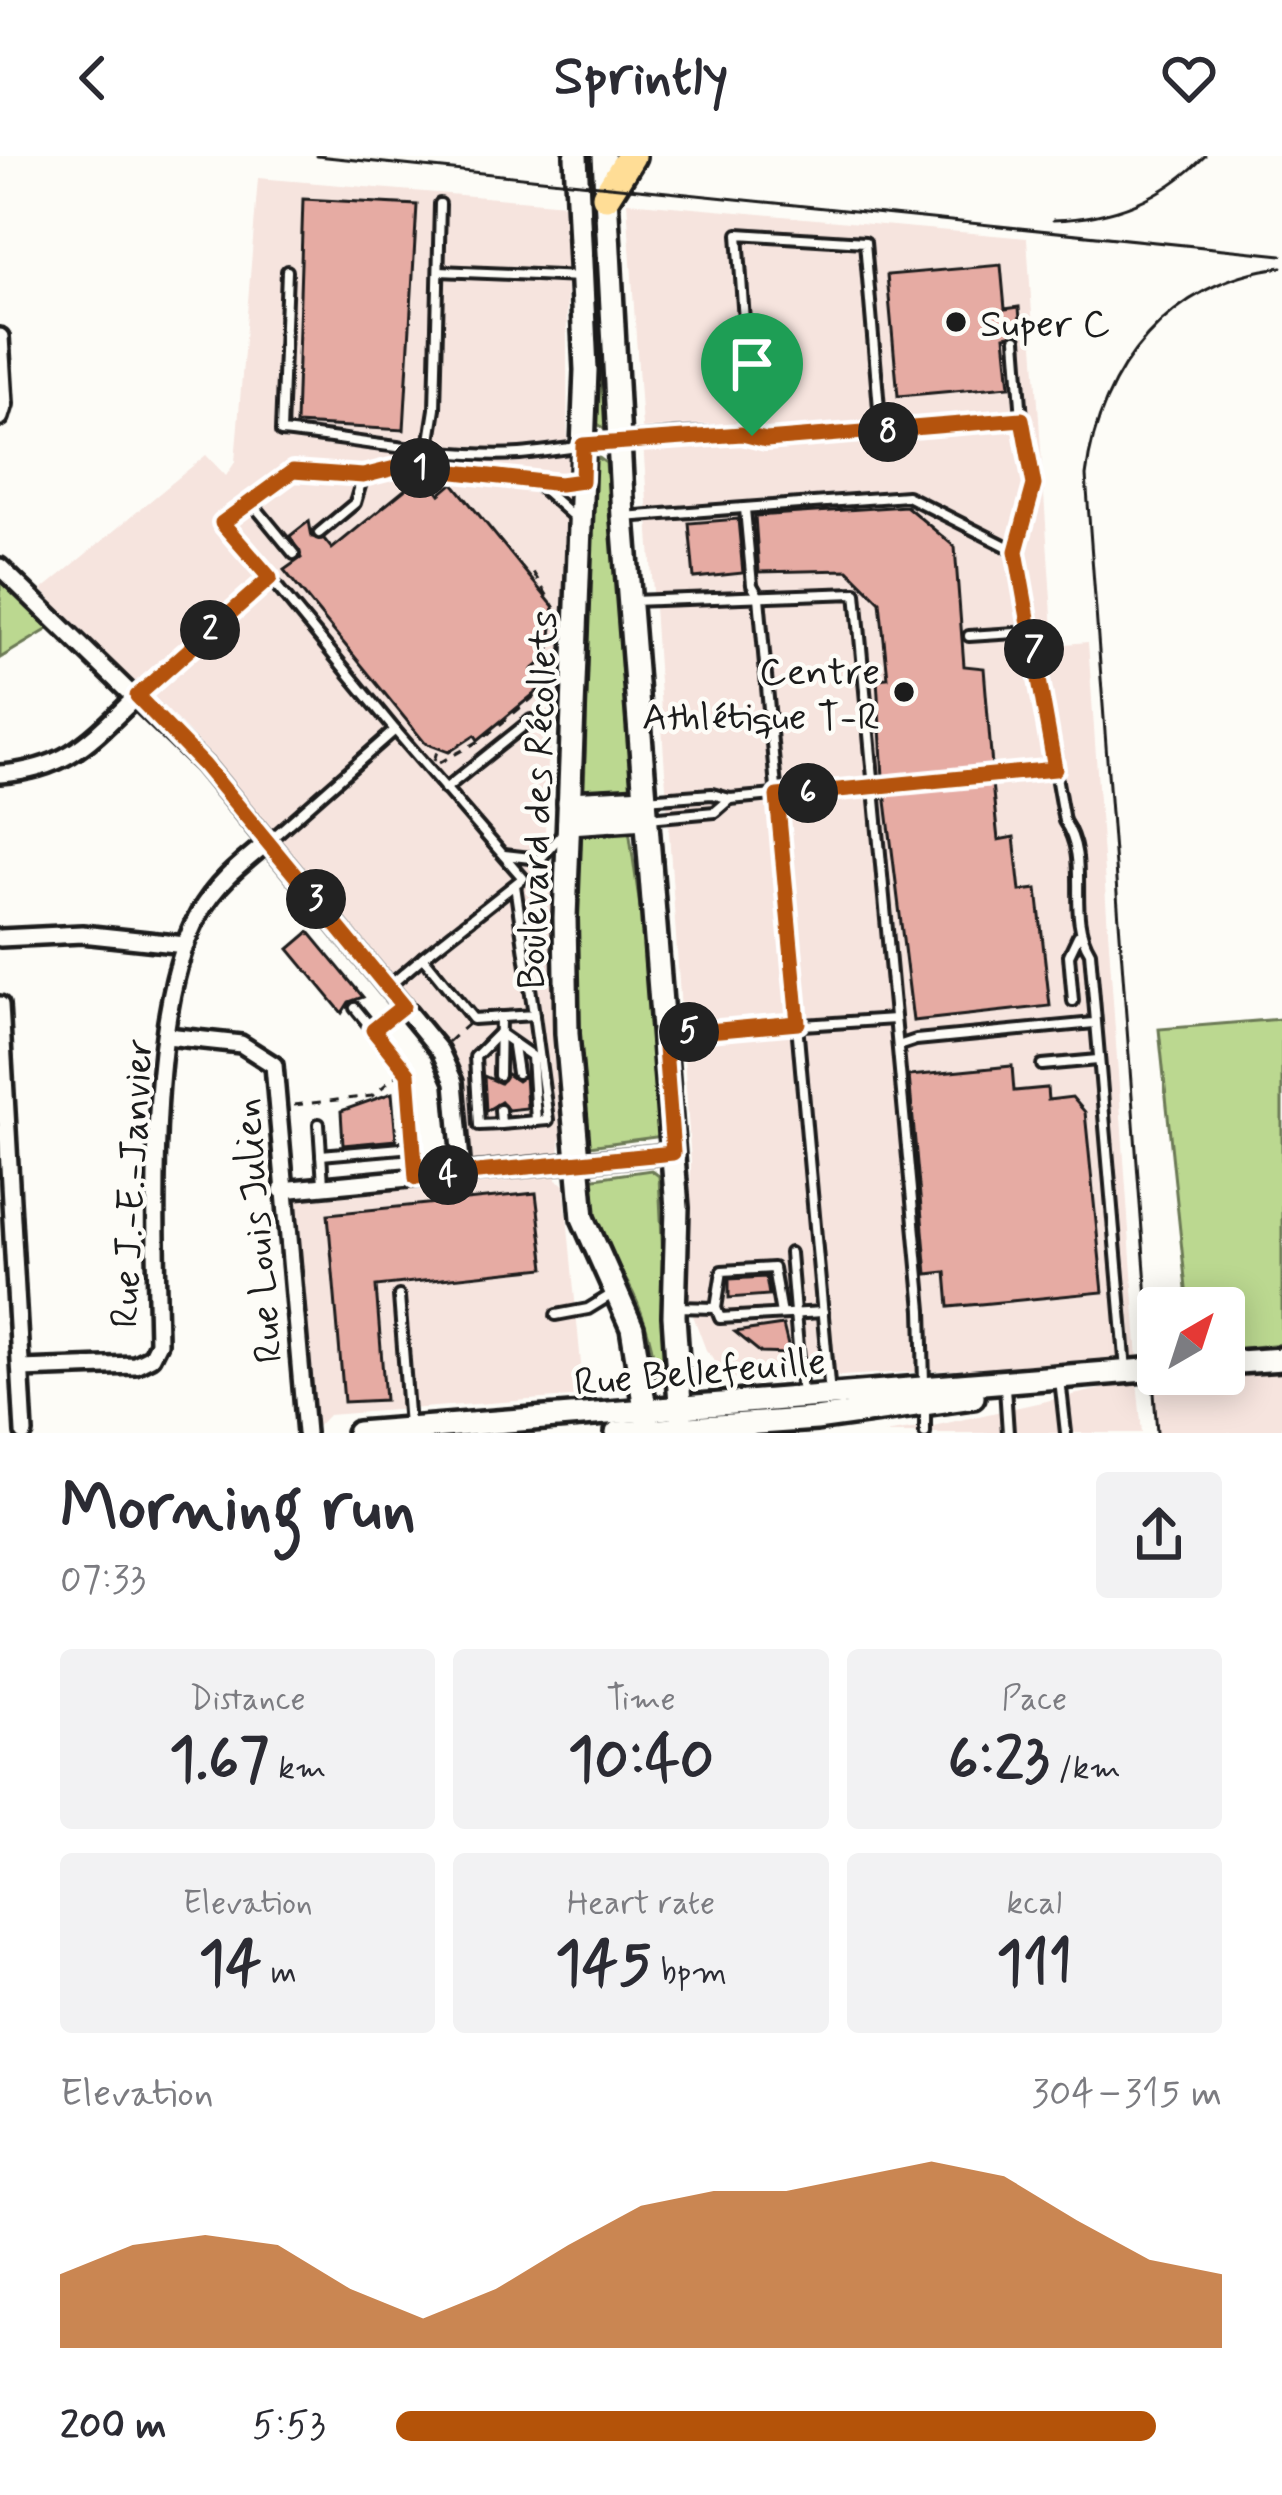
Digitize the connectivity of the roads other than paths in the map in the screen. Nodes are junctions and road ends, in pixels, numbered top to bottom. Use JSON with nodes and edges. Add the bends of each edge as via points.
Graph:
{"nodes":[{"id":1,"x":576,"y":156,"type":"edge"},
{"id":2,"x":604,"y":156,"type":"edge"},
{"id":3,"x":631,"y":156,"type":"edge"},
{"id":4,"x":606,"y":196,"type":"junction"},
{"id":5,"x":440,"y":204,"type":"dead end"},
{"id":6,"x":286,"y":271,"type":"dead end"},
{"id":7,"x":439,"y":271,"type":"junction"},
{"id":8,"x":585,"y":277,"type":"junction"},
{"id":9,"x":0,"y":338,"type":"edge"},
{"id":10,"x":1016,"y":340,"type":"dead end"},
{"id":11,"x":0,"y":417,"type":"edge"},
{"id":12,"x":1022,"y":419,"type":"junction"},
{"id":13,"x":881,"y":432,"type":"junction"},
{"id":14,"x":752,"y":436,"type":"junction"},
{"id":15,"x":619,"y":442,"type":"junction"},
{"id":16,"x":583,"y":445,"type":"junction"},
{"id":17,"x":429,"y":447,"type":"junction"},
{"id":18,"x":363,"y":476,"type":"junction"},
{"id":19,"x":582,"y":481,"type":"junction"},
{"id":20,"x":535,"y":482,"type":"junction"},
{"id":21,"x":252,"y":502,"type":"junction"},
{"id":22,"x":745,"y":508,"type":"junction"},
{"id":23,"x":623,"y":517,"type":"junction"},
{"id":24,"x":580,"y":522,"type":"junction"},
{"id":25,"x":319,"y":533,"type":"dead end"},
{"id":26,"x":1016,"y":551,"type":"junction"},
{"id":27,"x":294,"y":554,"type":"dead end"},
{"id":28,"x":0,"y":567,"type":"edge"},
{"id":29,"x":270,"y":578,"type":"junction"},
{"id":30,"x":759,"y":597,"type":"junction"},
{"id":31,"x":630,"y":601,"type":"junction"},
{"id":32,"x":1030,"y":632,"type":"junction"},
{"id":33,"x":969,"y":636,"type":"dead end"},
{"id":34,"x":137,"y":696,"type":"junction"},
{"id":35,"x":531,"y":720,"type":"dead end"},
{"id":36,"x":395,"y":730,"type":"junction"},
{"id":37,"x":1055,"y":769,"type":"junction"},
{"id":38,"x":0,"y":774,"type":"edge"},
{"id":39,"x":874,"y":787,"type":"junction"},
{"id":40,"x":445,"y":789,"type":"junction"},
{"id":41,"x":777,"y":796,"type":"junction"},
{"id":42,"x":730,"y":800,"type":"junction"},
{"id":43,"x":646,"y":808,"type":"junction"},
{"id":44,"x":569,"y":813,"type":"junction"},
{"id":45,"x":269,"y":841,"type":"junction"},
{"id":46,"x":502,"y":855,"type":"junction"},
{"id":47,"x":514,"y":885,"type":"junction"},
{"id":48,"x":1079,"y":935,"type":"junction"},
{"id":49,"x":0,"y":938,"type":"edge"},
{"id":50,"x":184,"y":945,"type":"junction"},
{"id":51,"x":423,"y":957,"type":"junction"},
{"id":52,"x":388,"y":987,"type":"junction"},
{"id":53,"x":1072,"y":1001,"type":"dead end"},
{"id":54,"x":0,"y":1005,"type":"edge"},
{"id":55,"x":403,"y":1006,"type":"junction"},
{"id":56,"x":355,"y":1008,"type":"dead end"},
{"id":57,"x":534,"y":1016,"type":"junction"},
{"id":58,"x":500,"y":1018,"type":"junction"},
{"id":59,"x":895,"y":1018,"type":"junction"},
{"id":60,"x":798,"y":1023,"type":"junction"},
{"id":61,"x":1094,"y":1023,"type":"junction"},
{"id":62,"x":373,"y":1030,"type":"junction"},
{"id":63,"x":500,"y":1033,"type":"junction"},
{"id":64,"x":664,"y":1035,"type":"junction"},
{"id":65,"x":167,"y":1036,"type":"junction"},
{"id":66,"x":898,"y":1046,"type":"junction"},
{"id":67,"x":1098,"y":1060,"type":"junction"},
{"id":68,"x":1042,"y":1065,"type":"dead end"},
{"id":69,"x":518,"y":1073,"type":"dead end"},
{"id":70,"x":499,"y":1075,"type":"dead end"},
{"id":71,"x":519,"y":1109,"type":"dead end"},
{"id":72,"x":500,"y":1110,"type":"dead end"},
{"id":73,"x":536,"y":1121,"type":"junction"},
{"id":74,"x":520,"y":1123,"type":"junction"},
{"id":75,"x":319,"y":1124,"type":"dead end"},
{"id":76,"x":501,"y":1124,"type":"junction"},
{"id":77,"x":413,"y":1147,"type":"junction"},
{"id":78,"x":673,"y":1153,"type":"junction"},
{"id":79,"x":321,"y":1155,"type":"junction"},
{"id":80,"x":575,"y":1160,"type":"junction"},
{"id":81,"x":462,"y":1173,"type":"junction"},
{"id":82,"x":416,"y":1178,"type":"junction"},
{"id":83,"x":323,"y":1186,"type":"junction"},
{"id":84,"x":282,"y":1190,"type":"junction"},
{"id":85,"x":790,"y":1253,"type":"dead end"},
{"id":86,"x":616,"y":1293,"type":"junction"},
{"id":87,"x":399,"y":1296,"type":"dead end"},
{"id":88,"x":674,"y":1307,"type":"junction"},
{"id":89,"x":716,"y":1307,"type":"junction"},
{"id":90,"x":823,"y":1312,"type":"junction"},
{"id":91,"x":782,"y":1314,"type":"junction"},
{"id":92,"x":556,"y":1315,"type":"dead end"},
{"id":93,"x":796,"y":1315,"type":"junction"},
{"id":94,"x":1282,"y":1359,"type":"edge"},
{"id":95,"x":1245,"y":1362,"type":"edge"},
{"id":96,"x":21,"y":1369,"type":"junction"},
{"id":97,"x":1137,"y":1371,"type":"edge"},
{"id":98,"x":1126,"y":1372,"type":"junction"},
{"id":99,"x":1054,"y":1377,"type":"junction"},
{"id":100,"x":1004,"y":1386,"type":"junction"},
{"id":101,"x":830,"y":1396,"type":"junction"},
{"id":102,"x":925,"y":1396,"type":"junction"},
{"id":103,"x":802,"y":1397,"type":"junction"},
{"id":104,"x":679,"y":1407,"type":"junction"},
{"id":105,"x":648,"y":1425,"type":"edge"},
{"id":106,"x":816,"y":1426,"type":"edge"},
{"id":107,"x":442,"y":1429,"type":"edge"},
{"id":108,"x":409,"y":1431,"type":"edge"},
{"id":109,"x":681,"y":1432,"type":"edge"},
{"id":110,"x":24,"y":1433,"type":"edge"},
{"id":111,"x":307,"y":1433,"type":"edge"},
{"id":112,"x":358,"y":1433,"type":"edge"},
{"id":113,"x":617,"y":1433,"type":"edge"},
{"id":114,"x":925,"y":1433,"type":"edge"},
{"id":115,"x":1008,"y":1433,"type":"edge"},
{"id":116,"x":1066,"y":1433,"type":"edge"}],
"edges":[{"from":1,"to":8,"type":"main road","name":"Boulevard des Récollets"},
{"from":2,"to":4,"type":"main road"},
{"from":3,"to":4,"type":"highway"},
{"from":4,"to":15,"type":"main road"},
{"from":5,"to":7,"type":"lane"},
{"from":6,"to":17,"type":"lane","via":[[281,432]]},
{"from":7,"to":8,"type":"lane"},
{"from":7,"to":17,"type":"lane"},
{"from":8,"to":16,"type":"main road","name":"Boulevard des Récollets"},
{"from":9,"to":11,"type":"street"},
{"from":10,"to":12,"type":"lane"},
{"from":12,"to":13,"type":"lane"},
{"from":12,"to":26,"type":"lane","via":[[1034,485]]},
{"from":13,"to":14,"type":"lane"},
{"from":13,"to":14,"type":"lane","via":[[866,242],[737,234]]},
{"from":14,"to":15,"type":"lane"},
{"from":15,"to":16,"type":"lane"},
{"from":15,"to":23,"type":"main road"},
{"from":16,"to":17,"type":"lane","via":[[517,454]]},
{"from":16,"to":19,"type":"main road","name":"Boulevard des Récollets"},
{"from":18,"to":20,"type":"lane","via":[[403,466]]},
{"from":18,"to":21,"type":"lane","via":[[293,471]]},
{"from":18,"to":25,"type":"lane","via":[[355,503]]},
{"from":19,"to":20,"type":"lane"},
{"from":19,"to":24,"type":"main road","name":"Boulevard des Récollets"},
{"from":20,"to":24,"type":"lane"},
{"from":21,"to":27,"type":"lane"},
{"from":21,"to":29,"type":"lane","via":[[222,523]]},
{"from":22,"to":23,"type":"lane"},
{"from":22,"to":26,"type":"lane","via":[[907,496]]},
{"from":22,"to":30,"type":"lane"},
{"from":23,"to":31,"type":"main road"},
{"from":24,"to":44,"type":"main road","name":"Boulevard des Récollets"},
{"from":26,"to":32,"type":"lane"},
{"from":28,"to":34,"type":"street"},
{"from":29,"to":34,"type":"lane"},
{"from":29,"to":36,"type":"lane"},
{"from":30,"to":31,"type":"lane"},
{"from":30,"to":39,"type":"lane","via":[[856,593]]},
{"from":30,"to":41,"type":"lane"},
{"from":31,"to":43,"type":"main road"},
{"from":32,"to":33,"type":"lane"},
{"from":32,"to":37,"type":"lane"},
{"from":34,"to":38,"type":"street","via":[[77,754],[38,771]]},
{"from":34,"to":45,"type":"street"},
{"from":35,"to":40,"type":"lane"},
{"from":36,"to":40,"type":"lane"},
{"from":36,"to":45,"type":"lane"},
{"from":37,"to":39,"type":"lane"},
{"from":37,"to":48,"type":"lane","via":[[1064,821],[1079,843]]},
{"from":39,"to":41,"type":"lane"},
{"from":39,"to":59,"type":"lane"},
{"from":40,"to":46,"type":"lane"},
{"from":41,"to":42,"type":"lane"},
{"from":41,"to":60,"type":"lane"},
{"from":42,"to":43,"type":"lane","via":[[712,794]]},
{"from":42,"to":43,"type":"lane","via":[[715,812]]},
{"from":43,"to":44,"type":"main road"},
{"from":43,"to":64,"type":"main road"},
{"from":44,"to":46,"type":"lane","via":[[542,858]]},
{"from":44,"to":80,"type":"main road","name":"Boulevard des Récollets","via":[[564,987]]},
{"from":45,"to":50,"type":"street","name":"Rue J.-E.-Janvier","via":[[222,879]]},
{"from":45,"to":52,"type":"street"},
{"from":46,"to":47,"type":"lane","via":[[523,878]]},
{"from":47,"to":51,"type":"lane"},
{"from":47,"to":57,"type":"lane"},
{"from":48,"to":53,"type":"lane","via":[[1069,956]]},
{"from":48,"to":61,"type":"lane","via":[[1090,952]]},
{"from":49,"to":50,"type":"street","via":[[82,934]]},
{"from":50,"to":65,"type":"street","name":"Rue J.-E.-Janvier"},
{"from":51,"to":52,"type":"lane"},
{"from":51,"to":58,"type":"lane","via":[[473,1019]]},
{"from":52,"to":55,"type":"street"},
{"from":54,"to":96,"type":"street"},
{"from":55,"to":62,"type":"lane"},
{"from":55,"to":81,"type":"street","via":[[454,1082]]},
{"from":56,"to":62,"type":"lane"},
{"from":57,"to":58,"type":"lane"},
{"from":57,"to":73,"type":"lane","via":[[548,1120]]},
{"from":58,"to":63,"type":"lane"},
{"from":59,"to":60,"type":"lane"},
{"from":59,"to":66,"type":"lane"},
{"from":60,"to":64,"type":"lane"},
{"from":60,"to":90,"type":"lane"},
{"from":61,"to":66,"type":"lane"},
{"from":61,"to":67,"type":"lane"},
{"from":62,"to":77,"type":"lane","via":[[404,1069]]},
{"from":63,"to":69,"type":"lane","via":[[517,1049]]},
{"from":63,"to":70,"type":"lane"},
{"from":63,"to":73,"type":"lane","via":[[532,1056]]},
{"from":63,"to":76,"type":"lane","via":[[476,1057],[479,1125]]},
{"from":64,"to":78,"type":"main road"},
{"from":65,"to":84,"type":"street","name":"Rue Louis Julien","via":[[241,1044],[274,1065]]},
{"from":65,"to":96,"type":"street","name":"Rue J.-E.-Janvier","via":[[155,1170],[158,1343],[135,1365]]},
{"from":66,"to":102,"type":"lane"},
{"from":67,"to":68,"type":"lane"},
{"from":67,"to":98,"type":"lane"},
{"from":71,"to":74,"type":"lane"},
{"from":72,"to":76,"type":"lane"},
{"from":73,"to":74,"type":"lane"},
{"from":74,"to":76,"type":"lane"},
{"from":75,"to":79,"type":"lane"},
{"from":77,"to":79,"type":"lane"},
{"from":77,"to":82,"type":"lane"},
{"from":78,"to":80,"type":"street"},
{"from":78,"to":88,"type":"main road"},
{"from":79,"to":83,"type":"lane"},
{"from":80,"to":81,"type":"street"},
{"from":80,"to":86,"type":"main road","name":"Boulevard des Récollets","via":[[586,1234]]},
{"from":81,"to":82,"type":"street"},
{"from":82,"to":83,"type":"street"},
{"from":83,"to":84,"type":"street"},
{"from":84,"to":111,"type":"street","name":"Rue Louis Julien"},
{"from":85,"to":93,"type":"lane"},
{"from":86,"to":92,"type":"lane"},
{"from":86,"to":105,"type":"main road","name":"Boulevard des Récollets","via":[[636,1341]]},
{"from":87,"to":108,"type":"lane"},
{"from":88,"to":89,"type":"lane"},
{"from":88,"to":104,"type":"main road"},
{"from":89,"to":91,"type":"lane","via":[[720,1318]]},
{"from":89,"to":91,"type":"lane","via":[[722,1271],[773,1268]]},
{"from":90,"to":93,"type":"lane"},
{"from":90,"to":101,"type":"lane"},
{"from":91,"to":93,"type":"lane"},
{"from":93,"to":103,"type":"lane"},
{"from":94,"to":95,"type":"main road"},
{"from":96,"to":110,"type":"street"},
{"from":97,"to":98,"type":"main road","name":"Rue Bellefeuille"},
{"from":98,"to":99,"type":"main road","name":"Rue Bellefeuille"},
{"from":99,"to":100,"type":"main road","name":"Rue Bellefeuille"},
{"from":99,"to":116,"type":"lane"},
{"from":100,"to":102,"type":"main road","name":"Rue Bellefeuille"},
{"from":100,"to":115,"type":"lane"},
{"from":101,"to":102,"type":"main road","name":"Rue Bellefeuille"},
{"from":101,"to":103,"type":"main road","name":"Rue Bellefeuille"},
{"from":102,"to":106,"type":"main road","name":"Rue Bellefeuille"},
{"from":102,"to":114,"type":"lane"},
{"from":103,"to":104,"type":"main road","name":"Rue Bellefeuille"},
{"from":104,"to":105,"type":"main road","name":"Rue Bellefeuille"},
{"from":104,"to":109,"type":"main road"},
{"from":105,"to":107,"type":"main road","name":"Rue Bellefeuille"},
{"from":105,"to":109,"type":"main road","name":"Rue Bellefeuille"},
{"from":105,"to":113,"type":"main road","name":"Rue Bellefeuille"},
{"from":106,"to":109,"type":"main road","name":"Rue Bellefeuille"},
{"from":107,"to":108,"type":"main road","name":"Rue Bellefeuille"},
{"from":108,"to":112,"type":"main road","name":"Rue Bellefeuille"}]}
